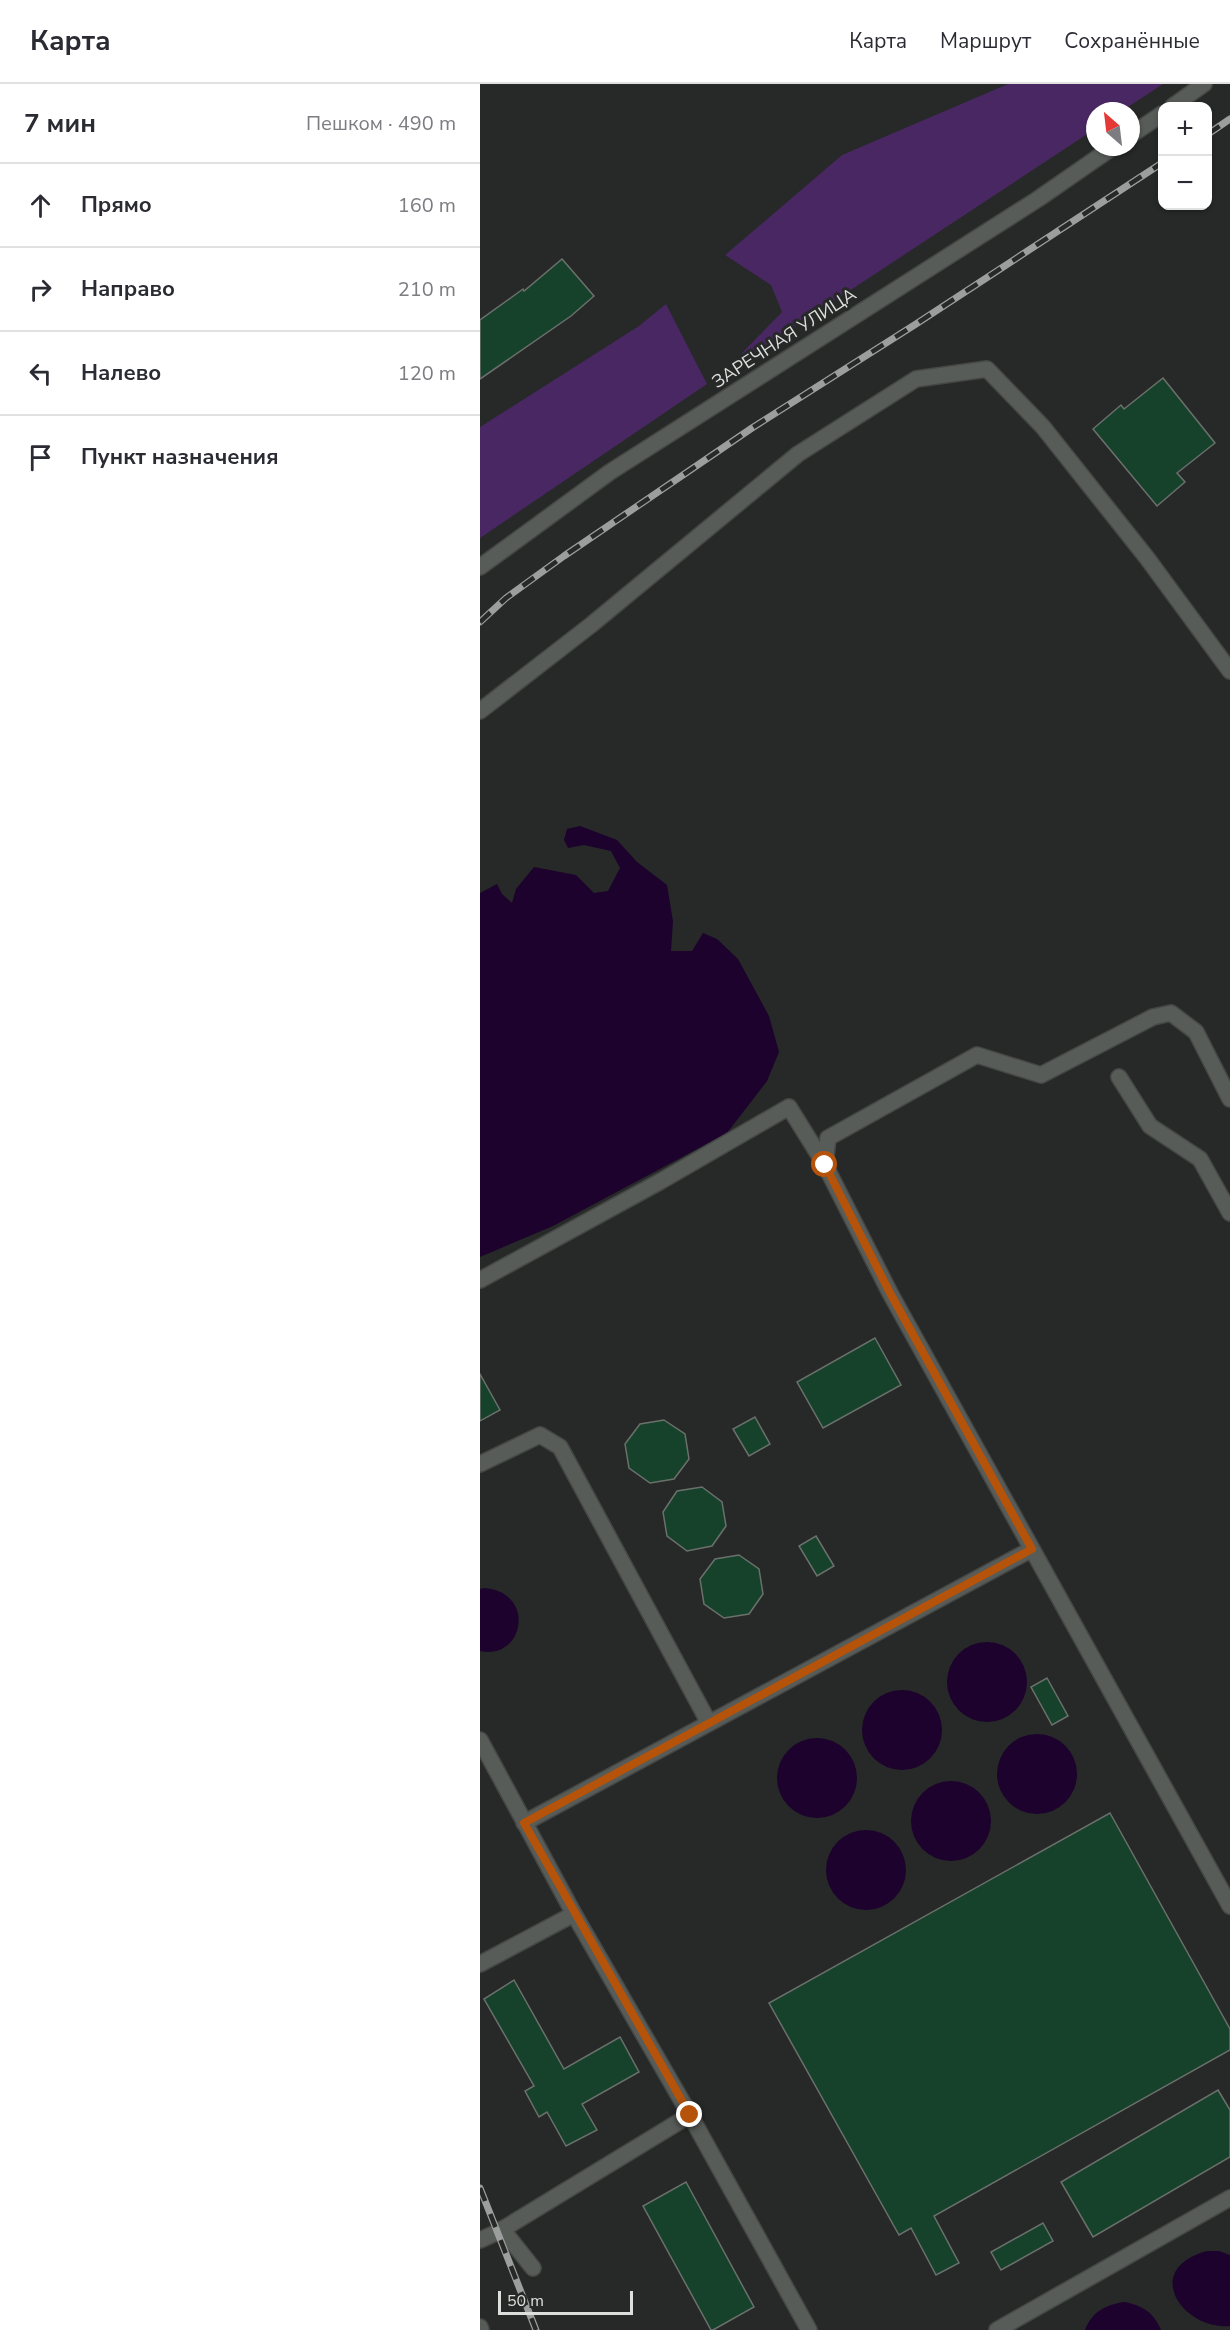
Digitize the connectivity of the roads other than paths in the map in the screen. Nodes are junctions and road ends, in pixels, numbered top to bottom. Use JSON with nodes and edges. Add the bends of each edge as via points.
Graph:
{"nodes":[{"id":1,"x":1204,"y":84,"type":"edge"},
{"id":2,"x":1179,"y":102,"type":"edge"},
{"id":3,"x":1158,"y":117,"type":"edge"},
{"id":4,"x":1140,"y":129,"type":"edge"},
{"id":5,"x":1100,"y":156,"type":"edge"},
{"id":6,"x":480,"y":567,"type":"edge"},
{"id":7,"x":1230,"y":671,"type":"edge"},
{"id":8,"x":480,"y":711,"type":"edge"},
{"id":9,"x":1119,"y":1077,"type":"dead end"},
{"id":10,"x":1230,"y":1099,"type":"edge"},
{"id":11,"x":825,"y":1165,"type":"junction"},
{"id":12,"x":1230,"y":1213,"type":"edge"},
{"id":13,"x":480,"y":1280,"type":"edge"},
{"id":14,"x":480,"y":1464,"type":"edge"},
{"id":15,"x":1032,"y":1549,"type":"junction"},
{"id":16,"x":709,"y":1723,"type":"junction"},
{"id":17,"x":480,"y":1740,"type":"edge"},
{"id":18,"x":524,"y":1823,"type":"junction"},
{"id":19,"x":1230,"y":1906,"type":"edge"},
{"id":20,"x":574,"y":1914,"type":"junction"},
{"id":21,"x":480,"y":1965,"type":"edge"},
{"id":22,"x":690,"y":2115,"type":"junction"},
{"id":23,"x":1230,"y":2198,"type":"edge"},
{"id":24,"x":502,"y":2229,"type":"junction"},
{"id":25,"x":480,"y":2240,"type":"edge"},
{"id":26,"x":533,"y":2268,"type":"dead end"},
{"id":27,"x":809,"y":2330,"type":"edge"},
{"id":28,"x":997,"y":2330,"type":"edge"}],
"edges":[{"from":1,"to":2,"type":"street"},
{"from":3,"to":4,"type":"street"},
{"from":5,"to":6,"type":"street","name":"ЗАРЕЧНАЯ УЛИЦА","via":[[610,472]]},
{"from":7,"to":8,"type":"street","via":[[1044,427],[987,369],[916,379],[798,454]]},
{"from":9,"to":12,"type":"street","via":[[1150,1126],[1200,1159]]},
{"from":10,"to":11,"type":"street","via":[[1196,1032],[1171,1013],[1152,1017],[1041,1075],[977,1055],[828,1138]]},
{"from":11,"to":13,"type":"street","via":[[789,1107]]},
{"from":11,"to":15,"type":"street","via":[[890,1293]]},
{"from":14,"to":16,"type":"street","via":[[540,1435],[561,1447]]},
{"from":15,"to":16,"type":"street"},
{"from":15,"to":19,"type":"street"},
{"from":16,"to":18,"type":"street"},
{"from":17,"to":18,"type":"street"},
{"from":18,"to":20,"type":"street"},
{"from":20,"to":21,"type":"street"},
{"from":20,"to":22,"type":"street"},
{"from":22,"to":24,"type":"street"},
{"from":22,"to":27,"type":"street"},
{"from":23,"to":28,"type":"street"},
{"from":24,"to":25,"type":"street"},
{"from":24,"to":26,"type":"street"}]}
